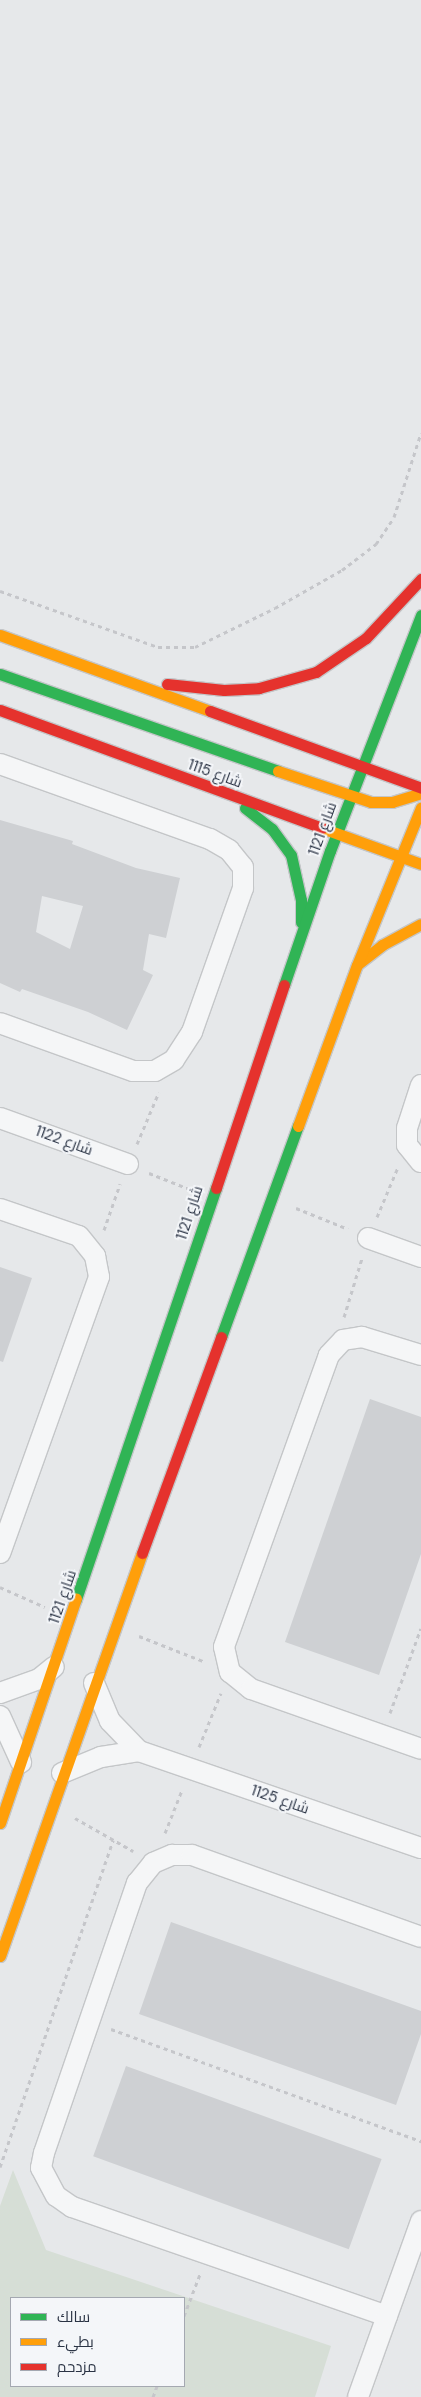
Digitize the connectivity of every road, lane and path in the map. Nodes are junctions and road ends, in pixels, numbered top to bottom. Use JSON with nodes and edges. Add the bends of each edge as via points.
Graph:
{"nodes":[{"id":1,"x":421,"y":433,"type":"edge"},
{"id":2,"x":421,"y":579,"type":"edge"},
{"id":3,"x":0,"y":591,"type":"edge"},
{"id":4,"x":421,"y":615,"type":"edge"},
{"id":5,"x":0,"y":635,"type":"edge"},
{"id":6,"x":0,"y":674,"type":"edge"},
{"id":7,"x":126,"y":680,"type":"junction"},
{"id":8,"x":0,"y":710,"type":"edge"},
{"id":9,"x":0,"y":764,"type":"edge"},
{"id":10,"x":362,"y":766,"type":"junction"},
{"id":11,"x":209,"y":788,"type":"junction"},
{"id":12,"x":421,"y":788,"type":"edge"},
{"id":13,"x":421,"y":793,"type":"edge"},
{"id":14,"x":351,"y":796,"type":"junction"},
{"id":15,"x":421,"y":807,"type":"edge"},
{"id":16,"x":400,"y":818,"type":"dead end"},
{"id":17,"x":418,"y":822,"type":"edge"},
{"id":18,"x":357,"y":824,"type":"dead end"},
{"id":19,"x":336,"y":834,"type":"junction"},
{"id":20,"x":401,"y":856,"type":"junction"},
{"id":21,"x":421,"y":864,"type":"edge"},
{"id":22,"x":421,"y":924,"type":"edge"},
{"id":23,"x":302,"y":936,"type":"junction"},
{"id":24,"x":357,"y":965,"type":"junction"},
{"id":25,"x":0,"y":1023,"type":"edge"},
{"id":26,"x":421,"y":1085,"type":"edge"},
{"id":27,"x":0,"y":1118,"type":"edge"},
{"id":28,"x":421,"y":1162,"type":"edge"},
{"id":29,"x":128,"y":1164,"type":"joint"},
{"id":30,"x":211,"y":1198,"type":"junction"},
{"id":31,"x":273,"y":1198,"type":"junction"},
{"id":32,"x":0,"y":1209,"type":"edge"},
{"id":33,"x":368,"y":1238,"type":"joint"},
{"id":34,"x":421,"y":1257,"type":"edge"},
{"id":35,"x":421,"y":1355,"type":"edge"},
{"id":36,"x":0,"y":1553,"type":"edge"},
{"id":37,"x":421,"y":1628,"type":"edge"},
{"id":38,"x":54,"y":1667,"type":"junction"},
{"id":39,"x":94,"y":1683,"type":"junction"},
{"id":40,"x":0,"y":1694,"type":"edge"},
{"id":41,"x":0,"y":1716,"type":"edge"},
{"id":42,"x":383,"y":1735,"type":"junction"},
{"id":43,"x":421,"y":1749,"type":"edge"},
{"id":44,"x":139,"y":1751,"type":"junction"},
{"id":45,"x":21,"y":1762,"type":"junction"},
{"id":46,"x":62,"y":1773,"type":"junction"},
{"id":47,"x":53,"y":1805,"type":"junction"},
{"id":48,"x":0,"y":1823,"type":"edge"},
{"id":49,"x":113,"y":1840,"type":"junction"},
{"id":50,"x":421,"y":1848,"type":"edge"},
{"id":51,"x":153,"y":1863,"type":"junction"},
{"id":52,"x":421,"y":1938,"type":"edge"},
{"id":53,"x":0,"y":1956,"type":"edge"},
{"id":54,"x":89,"y":2021,"type":"junction"},
{"id":55,"x":421,"y":2141,"type":"edge"},
{"id":56,"x":0,"y":2167,"type":"edge"},
{"id":57,"x":421,"y":2221,"type":"edge"},
{"id":58,"x":208,"y":2253,"type":"junction"},
{"id":59,"x":185,"y":2313,"type":"edge"},
{"id":60,"x":387,"y":2316,"type":"junction"},
{"id":61,"x":358,"y":2397,"type":"edge"}],
"edges":[{"from":1,"to":3,"type":"path","via":[[394,517],[376,544],[342,570],[300,594],[195,647],[158,647]]},
{"from":2,"to":7,"type":"street","via":[[392,613],[354,648],[334,662],[290,682],[224,690]]},
{"from":4,"to":10,"type":"street","name":"شارع 1121"},
{"from":5,"to":7,"type":"street"},
{"from":6,"to":14,"type":"street"},
{"from":7,"to":10,"type":"street"},
{"from":8,"to":11,"type":"street","name":"شارع 1115"},
{"from":9,"to":25,"type":"street","via":[[210,839],[229,850],[242,867],[243,888],[192,1032],[174,1060],[155,1070],[133,1071]]},
{"from":10,"to":12,"type":"street"},
{"from":10,"to":14,"type":"street","name":"شارع 1121"},
{"from":11,"to":19,"type":"street","name":"شارع 1115"},
{"from":11,"to":23,"type":"street","via":[[260,820],[291,855],[301,900]]},
{"from":13,"to":14,"type":"street","via":[[392,802],[371,802]]},
{"from":14,"to":19,"type":"street","name":"شارع 1121"},
{"from":15,"to":17,"type":"street"},
{"from":16,"to":17,"type":"street"},
{"from":17,"to":20,"type":"street"},
{"from":18,"to":19,"type":"street"},
{"from":19,"to":20,"type":"street","name":"شارع 1115"},
{"from":19,"to":23,"type":"street","name":"شارع 1121"},
{"from":20,"to":21,"type":"street","name":"شارع 1115"},
{"from":20,"to":24,"type":"street"},
{"from":22,"to":24,"type":"street","via":[[382,945]]},
{"from":23,"to":30,"type":"street","name":"شارع 1121"},
{"from":24,"to":31,"type":"street"},
{"from":26,"to":28,"type":"street","via":[[407,1128],[407,1145]]},
{"from":27,"to":29,"type":"street","name":"شارع 1122"},
{"from":29,"to":30,"type":"path"},
{"from":30,"to":38,"type":"street","name":"شارع 1121"},
{"from":31,"to":33,"type":"path"},
{"from":31,"to":39,"type":"street"},
{"from":32,"to":36,"type":"street","via":[[79,1236],[95,1256],[99,1277]]},
{"from":33,"to":34,"type":"street"},
{"from":35,"to":42,"type":"street","via":[[362,1337],[343,1340],[328,1355],[224,1646],[230,1672],[251,1689]]},
{"from":37,"to":42,"type":"path"},
{"from":38,"to":40,"type":"street","via":[[39,1678]]},
{"from":38,"to":45,"type":"street","name":"شارع 1121"},
{"from":39,"to":44,"type":"street","name":"شارع 1125","via":[[110,1722]]},
{"from":39,"to":46,"type":"street"},
{"from":41,"to":45,"type":"street"},
{"from":42,"to":43,"type":"street"},
{"from":44,"to":46,"type":"street","name":"شارع 1125","via":[[101,1757]]},
{"from":44,"to":50,"type":"street","name":"شارع 1125"},
{"from":45,"to":48,"type":"street","name":"شارع 1121"},
{"from":46,"to":47,"type":"street"},
{"from":47,"to":49,"type":"path"},
{"from":47,"to":53,"type":"street"},
{"from":49,"to":51,"type":"path"},
{"from":49,"to":56,"type":"path"},
{"from":51,"to":52,"type":"street","via":[[172,1855],[192,1855]]},
{"from":51,"to":54,"type":"street","via":[[137,1883]]},
{"from":54,"to":55,"type":"path"},
{"from":54,"to":58,"type":"street","via":[[44,2153],[41,2168],[46,2180],[56,2196],[72,2207]]},
{"from":57,"to":60,"type":"street"},
{"from":58,"to":59,"type":"path"},
{"from":58,"to":60,"type":"street"},
{"from":60,"to":61,"type":"street"}]}
